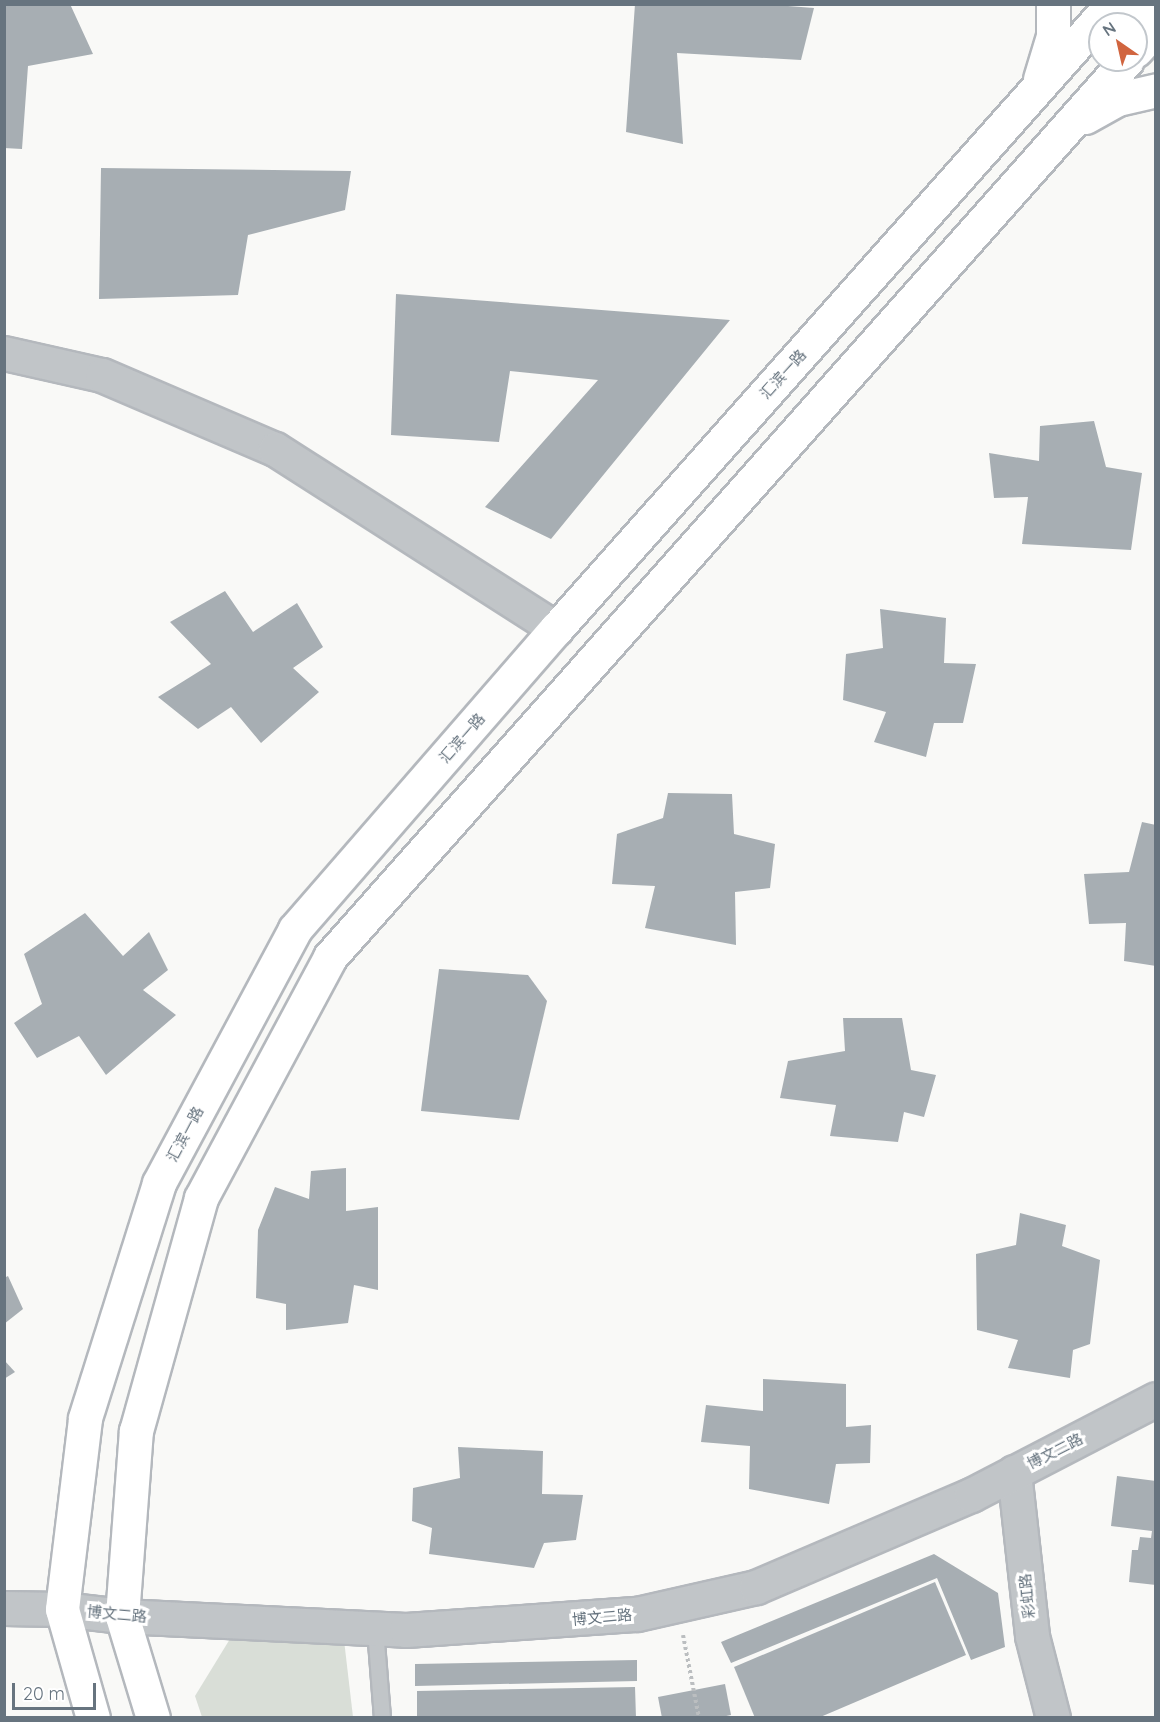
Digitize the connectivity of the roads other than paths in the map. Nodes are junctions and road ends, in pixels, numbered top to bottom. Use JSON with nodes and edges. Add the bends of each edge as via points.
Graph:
{"nodes":[{"id":1,"x":1053,"y":4,"type":"edge"},
{"id":2,"x":1112,"y":4,"type":"edge"},
{"id":3,"x":1132,"y":4,"type":"edge"},
{"id":4,"x":1155,"y":27,"type":"edge"},
{"id":5,"x":1116,"y":72,"type":"edge"},
{"id":6,"x":1037,"y":89,"type":"junction"},
{"id":7,"x":1155,"y":90,"type":"edge"},
{"id":8,"x":1070,"y":124,"type":"junction"},
{"id":9,"x":4,"y":353,"type":"edge"},
{"id":10,"x":556,"y":629,"type":"junction"},
{"id":11,"x":1155,"y":1400,"type":"edge"},
{"id":12,"x":1014,"y":1473,"type":"junction"},
{"id":13,"x":4,"y":1608,"type":"edge"},
{"id":14,"x":62,"y":1609,"type":"junction"},
{"id":15,"x":122,"y":1616,"type":"junction"},
{"id":16,"x":375,"y":1629,"type":"junction"},
{"id":17,"x":93,"y":1718,"type":"edge"},
{"id":18,"x":153,"y":1718,"type":"edge"},
{"id":19,"x":382,"y":1718,"type":"edge"},
{"id":20,"x":1053,"y":1718,"type":"edge"}],
"edges":[{"from":1,"to":6,"type":"main road","via":[[1053,36]]},
{"from":2,"to":6,"type":"main road","name":"汇滨一路"},
{"from":3,"to":4,"type":"main road"},
{"from":5,"to":8,"type":"main road"},
{"from":6,"to":10,"type":"main road","name":"汇滨一路"},
{"from":7,"to":8,"type":"main road","via":[[1118,99]]},
{"from":8,"to":15,"type":"main road","via":[[330,957],[201,1198],[136,1431]]},
{"from":9,"to":10,"type":"street","via":[[102,375],[275,449]]},
{"from":10,"to":14,"type":"main road","name":"汇滨一路","via":[[295,929],[159,1183],[85,1418]]},
{"from":11,"to":12,"type":"street","name":"博文二路"},
{"from":12,"to":16,"type":"street","name":"博文二路","via":[[756,1587],[637,1614],[436,1629]]},
{"from":12,"to":20,"type":"street","name":"彩虹路","via":[[1032,1636]]},
{"from":13,"to":14,"type":"street","name":"博文二路"},
{"from":14,"to":15,"type":"street","name":"博文二路"},
{"from":14,"to":17,"type":"main road"},
{"from":15,"to":16,"type":"street","name":"博文二路"},
{"from":15,"to":18,"type":"main road"},
{"from":16,"to":19,"type":"lane"}]}
